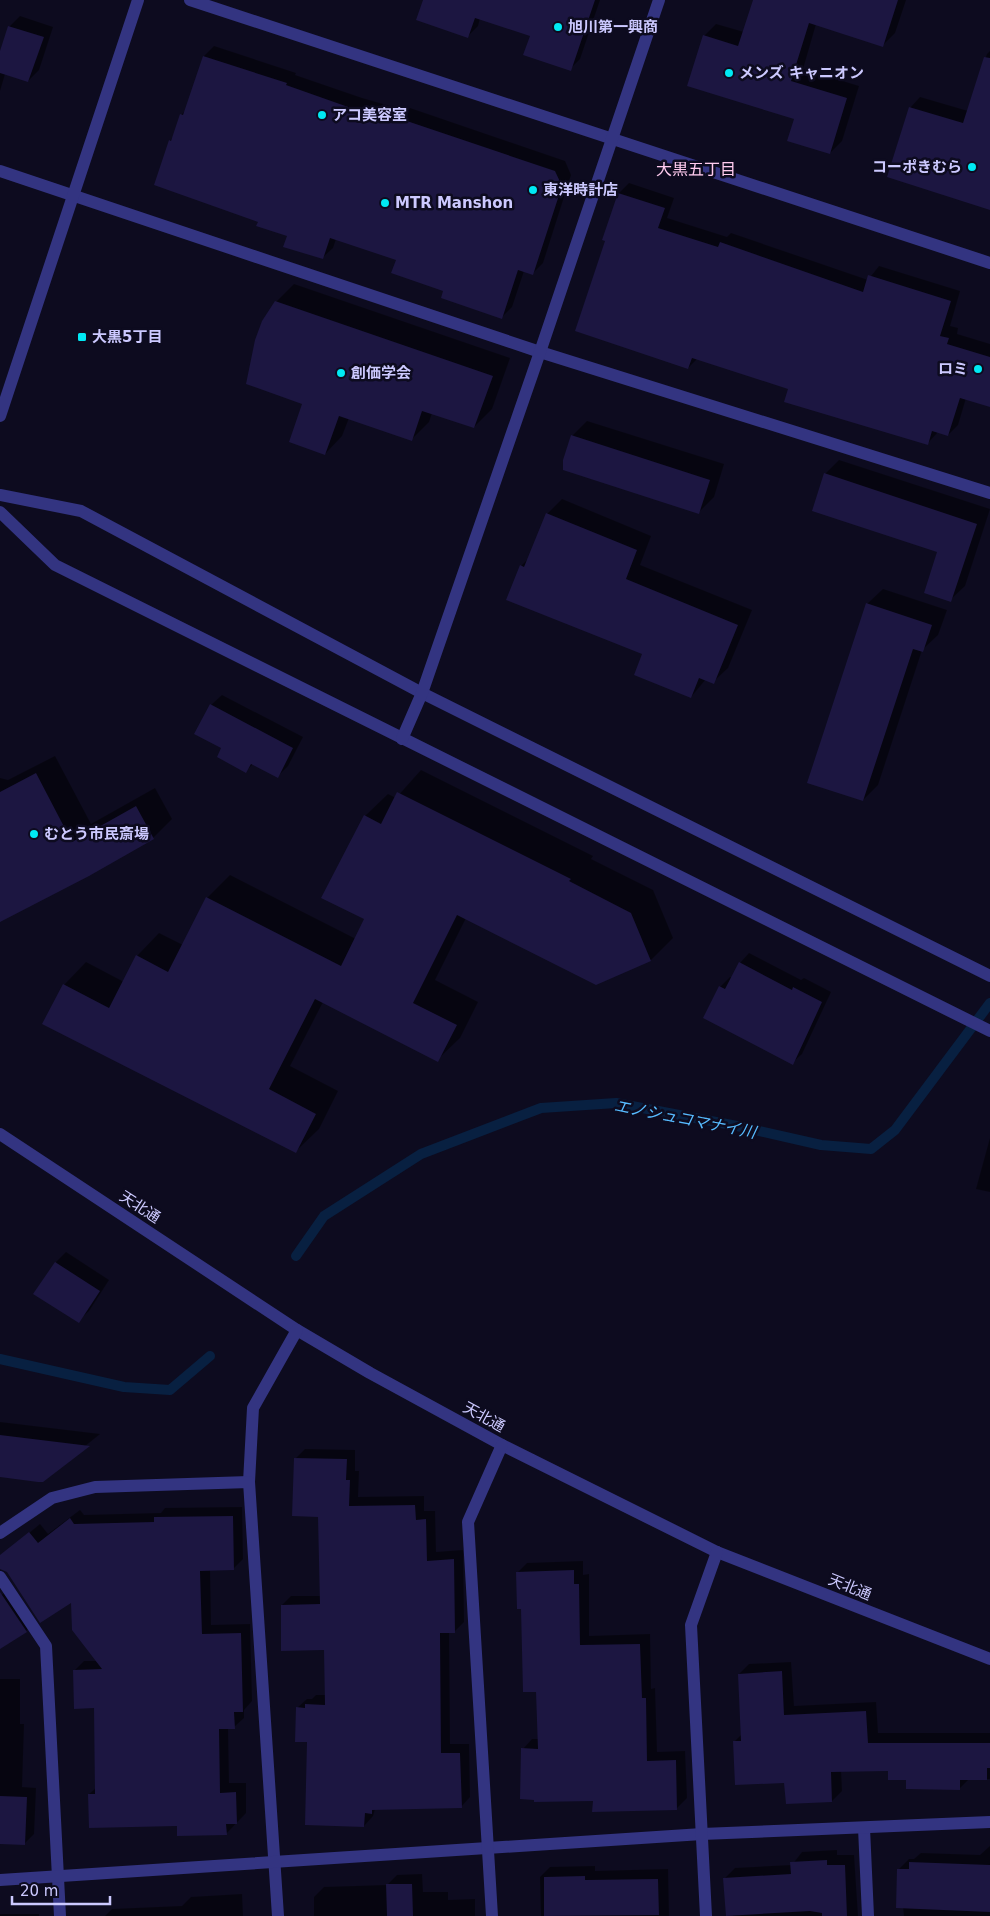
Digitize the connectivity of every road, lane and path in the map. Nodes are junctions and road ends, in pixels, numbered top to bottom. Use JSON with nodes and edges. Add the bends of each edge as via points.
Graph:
{"nodes":[{"id":1,"x":138,"y":0,"type":"edge"},
{"id":2,"x":190,"y":0,"type":"edge"},
{"id":3,"x":659,"y":0,"type":"edge"},
{"id":4,"x":612,"y":140,"type":"junction"},
{"id":5,"x":0,"y":171,"type":"edge"},
{"id":6,"x":73,"y":195,"type":"junction"},
{"id":7,"x":990,"y":263,"type":"edge"},
{"id":8,"x":540,"y":352,"type":"junction"},
{"id":9,"x":0,"y":416,"type":"edge"},
{"id":10,"x":990,"y":493,"type":"edge"},
{"id":11,"x":0,"y":495,"type":"edge"},
{"id":12,"x":0,"y":512,"type":"edge"},
{"id":13,"x":422,"y":692,"type":"junction"},
{"id":14,"x":402,"y":739,"type":"junction"},
{"id":15,"x":990,"y":976,"type":"edge"},
{"id":16,"x":990,"y":1032,"type":"edge"},
{"id":17,"x":0,"y":1134,"type":"edge"},
{"id":18,"x":297,"y":1330,"type":"junction"},
{"id":19,"x":502,"y":1445,"type":"junction"},
{"id":20,"x":249,"y":1482,"type":"junction"},
{"id":21,"x":0,"y":1533,"type":"edge"},
{"id":22,"x":717,"y":1552,"type":"junction"},
{"id":23,"x":0,"y":1577,"type":"edge"},
{"id":24,"x":990,"y":1659,"type":"edge"},
{"id":25,"x":990,"y":1822,"type":"edge"},
{"id":26,"x":864,"y":1828,"type":"junction"},
{"id":27,"x":702,"y":1834,"type":"junction"},
{"id":28,"x":489,"y":1847,"type":"junction"},
{"id":29,"x":274,"y":1862,"type":"junction"},
{"id":30,"x":57,"y":1877,"type":"junction"},
{"id":31,"x":0,"y":1880,"type":"edge"},
{"id":32,"x":60,"y":1916,"type":"edge"},
{"id":33,"x":278,"y":1916,"type":"edge"},
{"id":34,"x":492,"y":1916,"type":"edge"},
{"id":35,"x":706,"y":1916,"type":"edge"},
{"id":36,"x":868,"y":1916,"type":"edge"}],
"edges":[{"from":1,"to":6,"type":"street"},
{"from":2,"to":4,"type":"street"},
{"from":3,"to":4,"type":"street"},
{"from":4,"to":7,"type":"street"},
{"from":4,"to":8,"type":"street"},
{"from":5,"to":6,"type":"street"},
{"from":6,"to":8,"type":"street"},
{"from":6,"to":9,"type":"street"},
{"from":8,"to":10,"type":"street"},
{"from":8,"to":13,"type":"street"},
{"from":11,"to":13,"type":"street","via":[[81,511]]},
{"from":12,"to":14,"type":"street","via":[[55,565]]},
{"from":13,"to":14,"type":"street"},
{"from":13,"to":15,"type":"street"},
{"from":14,"to":16,"type":"street"},
{"from":17,"to":18,"type":"street","name":"天北通"},
{"from":18,"to":19,"type":"street","name":"天北通"},
{"from":18,"to":20,"type":"street","via":[[254,1408]]},
{"from":19,"to":22,"type":"street","name":"天北通"},
{"from":19,"to":28,"type":"street","via":[[468,1522]]},
{"from":20,"to":21,"type":"street","via":[[95,1487],[52,1498]]},
{"from":20,"to":29,"type":"street"},
{"from":22,"to":24,"type":"street","name":"天北通"},
{"from":22,"to":27,"type":"street","via":[[691,1625]]},
{"from":23,"to":30,"type":"street","via":[[46,1646]]},
{"from":25,"to":26,"type":"street"},
{"from":26,"to":27,"type":"street"},
{"from":26,"to":36,"type":"street"},
{"from":27,"to":28,"type":"street"},
{"from":27,"to":35,"type":"street"},
{"from":28,"to":29,"type":"street"},
{"from":28,"to":34,"type":"street"},
{"from":29,"to":30,"type":"street"},
{"from":29,"to":33,"type":"street"},
{"from":30,"to":31,"type":"street"},
{"from":30,"to":32,"type":"street"}]}
